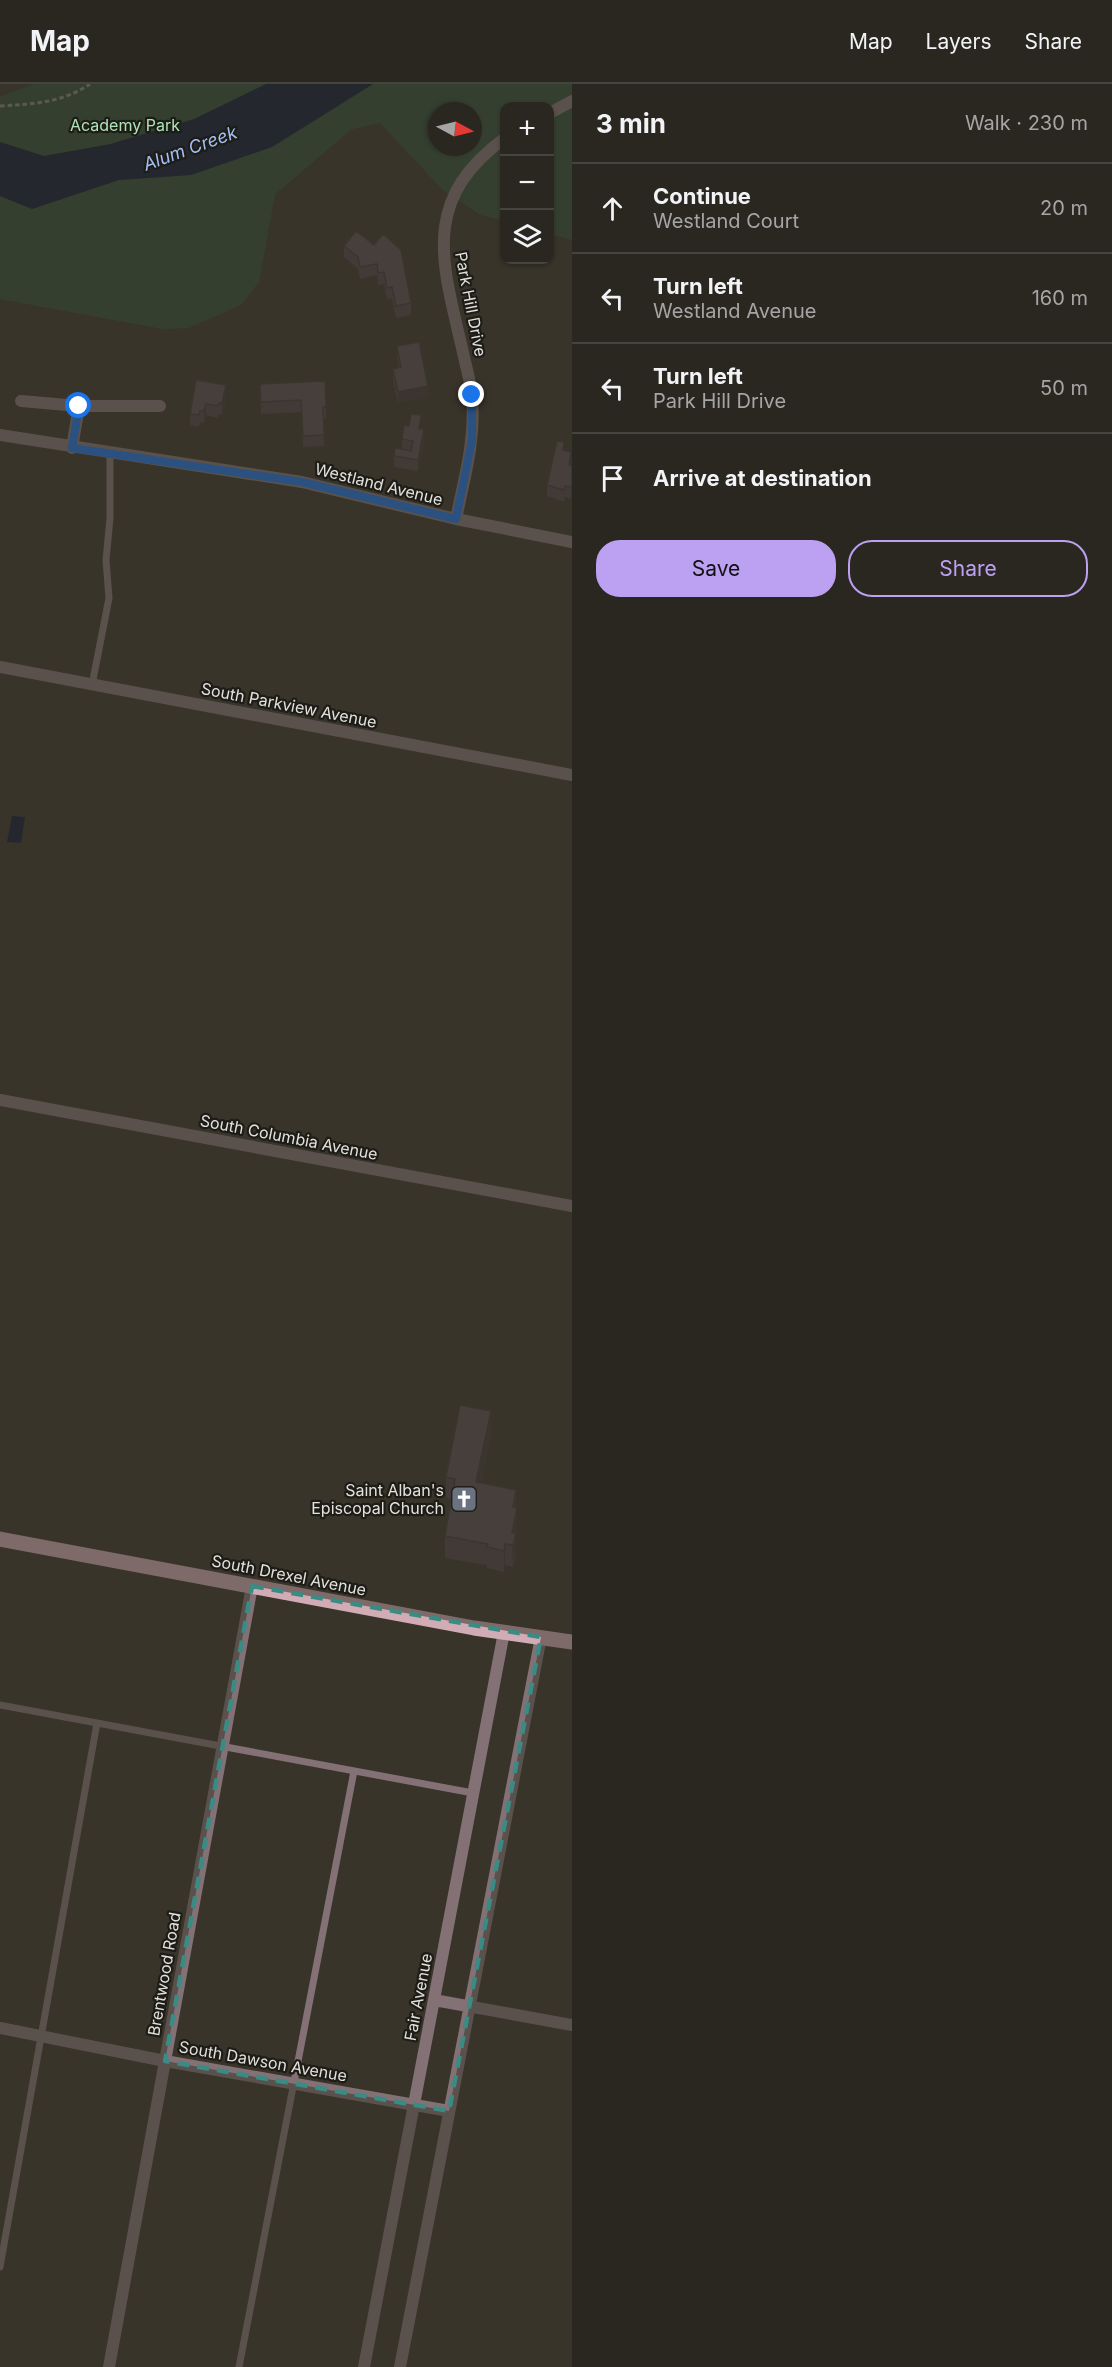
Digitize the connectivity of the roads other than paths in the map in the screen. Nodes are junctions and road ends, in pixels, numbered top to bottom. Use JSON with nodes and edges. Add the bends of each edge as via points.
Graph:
{"nodes":[{"id":1,"x":572,"y":101,"type":"edge"},
{"id":2,"x":554,"y":110,"type":"edge"},
{"id":3,"x":500,"y":141,"type":"edge"},
{"id":4,"x":21,"y":401,"type":"dead end"},
{"id":5,"x":79,"y":406,"type":"junction"},
{"id":6,"x":160,"y":406,"type":"dead end"},
{"id":7,"x":0,"y":435,"type":"edge"},
{"id":8,"x":72,"y":448,"type":"junction"},
{"id":9,"x":110,"y":454,"type":"junction"},
{"id":10,"x":456,"y":519,"type":"junction"},
{"id":11,"x":572,"y":542,"type":"edge"},
{"id":12,"x":0,"y":667,"type":"edge"},
{"id":13,"x":92,"y":685,"type":"junction"},
{"id":14,"x":572,"y":775,"type":"edge"},
{"id":15,"x":0,"y":1100,"type":"edge"},
{"id":16,"x":572,"y":1206,"type":"edge"},
{"id":17,"x":0,"y":1539,"type":"edge"},
{"id":18,"x":252,"y":1586,"type":"junction"},
{"id":19,"x":504,"y":1632,"type":"junction"},
{"id":20,"x":541,"y":1636,"type":"junction"},
{"id":21,"x":572,"y":1642,"type":"edge"},
{"id":22,"x":0,"y":1705,"type":"edge"},
{"id":23,"x":97,"y":1723,"type":"junction"},
{"id":24,"x":222,"y":1746,"type":"junction"},
{"id":25,"x":354,"y":1771,"type":"junction"},
{"id":26,"x":473,"y":1793,"type":"junction"},
{"id":27,"x":434,"y":2000,"type":"junction"},
{"id":28,"x":469,"y":2007,"type":"junction"},
{"id":29,"x":572,"y":2025,"type":"edge"},
{"id":30,"x":0,"y":2028,"type":"edge"},
{"id":31,"x":40,"y":2035,"type":"junction"},
{"id":32,"x":165,"y":2061,"type":"junction"},
{"id":33,"x":295,"y":2082,"type":"junction"},
{"id":34,"x":414,"y":2104,"type":"junction"},
{"id":35,"x":449,"y":2110,"type":"junction"},
{"id":36,"x":0,"y":2267,"type":"edge"},
{"id":37,"x":109,"y":2367,"type":"edge"},
{"id":38,"x":239,"y":2367,"type":"edge"},
{"id":39,"x":364,"y":2367,"type":"edge"},
{"id":40,"x":400,"y":2367,"type":"edge"}],
"edges":[{"from":1,"to":2,"type":"street"},
{"from":3,"to":10,"type":"street","name":"Park Hill Drive","via":[[473,163],[452,201],[443,241],[472,395],[472,440]]},
{"from":4,"to":5,"type":"street"},
{"from":5,"to":6,"type":"street"},
{"from":5,"to":8,"type":"street"},
{"from":7,"to":8,"type":"street","name":"Westland Avenue"},
{"from":8,"to":9,"type":"street","name":"Westland Avenue"},
{"from":9,"to":10,"type":"street","name":"Westland Avenue","via":[[302,482]]},
{"from":9,"to":13,"type":"lane","via":[[108,598]]},
{"from":10,"to":11,"type":"street","name":"Westland Avenue"},
{"from":12,"to":13,"type":"street","name":"South Parkview Avenue"},
{"from":13,"to":14,"type":"street","name":"South Parkview Avenue"},
{"from":15,"to":16,"type":"street","name":"South Columbia Avenue"},
{"from":17,"to":18,"type":"main road","name":"South Drexel Avenue"},
{"from":18,"to":19,"type":"main road","name":"South Drexel Avenue"},
{"from":18,"to":24,"type":"street","name":"Brentwood Road"},
{"from":19,"to":20,"type":"main road","name":"South Drexel Avenue"},
{"from":19,"to":26,"type":"street","name":"Fair Avenue"},
{"from":20,"to":21,"type":"main road","name":"South Drexel Avenue"},
{"from":20,"to":28,"type":"street"},
{"from":22,"to":23,"type":"lane"},
{"from":23,"to":24,"type":"lane"},
{"from":23,"to":31,"type":"lane"},
{"from":24,"to":25,"type":"lane"},
{"from":24,"to":32,"type":"street","name":"Brentwood Road"},
{"from":25,"to":26,"type":"lane"},
{"from":25,"to":33,"type":"lane"},
{"from":26,"to":27,"type":"street","name":"Fair Avenue"},
{"from":27,"to":28,"type":"street"},
{"from":27,"to":34,"type":"street","name":"Fair Avenue"},
{"from":28,"to":29,"type":"street"},
{"from":28,"to":35,"type":"street"},
{"from":30,"to":31,"type":"street","name":"South Dawson Avenue"},
{"from":31,"to":32,"type":"street","name":"South Dawson Avenue"},
{"from":31,"to":36,"type":"lane"},
{"from":32,"to":33,"type":"street","name":"South Dawson Avenue"},
{"from":32,"to":37,"type":"street","name":"Brentwood Road"},
{"from":33,"to":34,"type":"street","name":"South Dawson Avenue"},
{"from":33,"to":38,"type":"lane"},
{"from":34,"to":35,"type":"street","name":"South Dawson Avenue"},
{"from":34,"to":39,"type":"street","name":"Fair Avenue"},
{"from":35,"to":40,"type":"street"}]}
